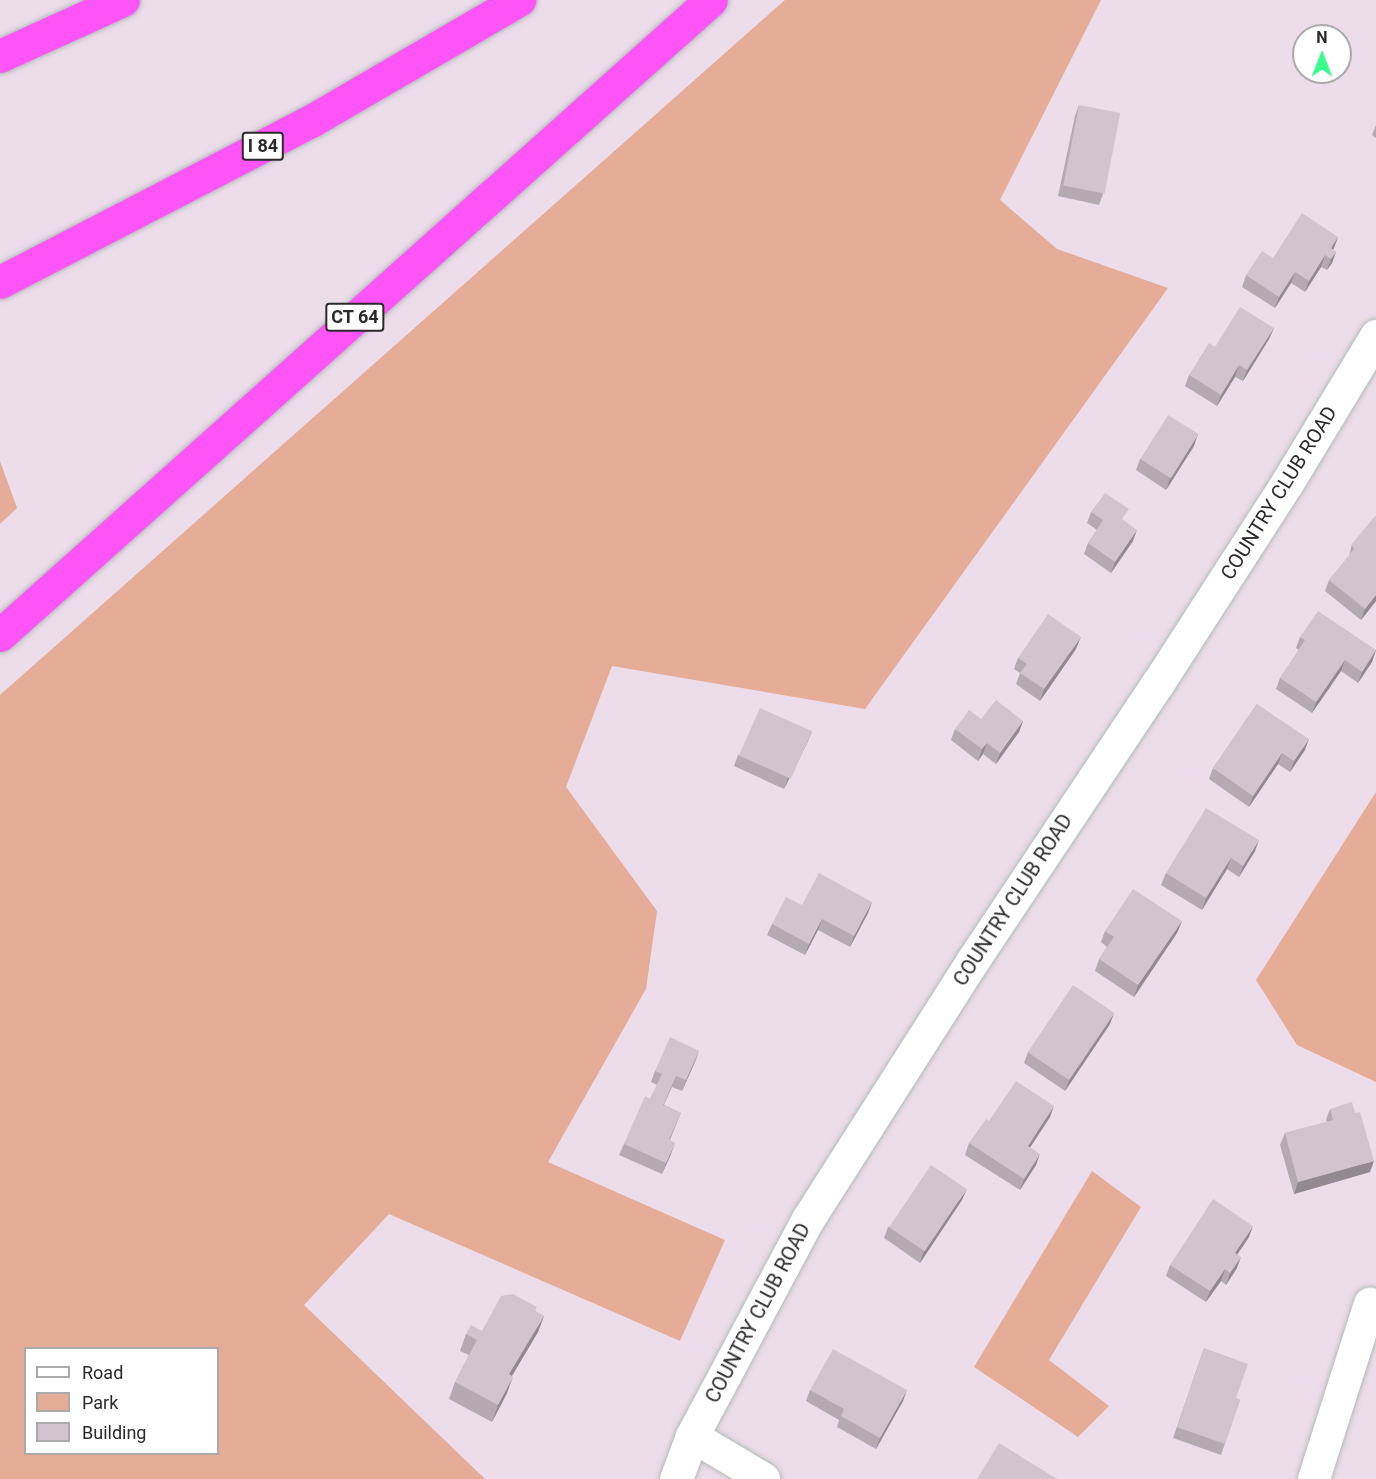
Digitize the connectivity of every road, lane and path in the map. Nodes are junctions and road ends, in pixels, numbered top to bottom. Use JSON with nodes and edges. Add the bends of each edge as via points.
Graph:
{"nodes":[{"id":1,"x":123,"y":0,"type":"edge"},
{"id":2,"x":519,"y":0,"type":"edge"},
{"id":3,"x":711,"y":0,"type":"edge"},
{"id":4,"x":0,"y":56,"type":"edge"},
{"id":5,"x":0,"y":282,"type":"edge"},
{"id":6,"x":1376,"y":336,"type":"edge"},
{"id":7,"x":0,"y":635,"type":"edge"},
{"id":8,"x":1370,"y":1304,"type":"dead end"},
{"id":9,"x":692,"y":1436,"type":"junction"},
{"id":10,"x":676,"y":1479,"type":"edge"},
{"id":11,"x":764,"y":1479,"type":"edge"},
{"id":12,"x":1314,"y":1479,"type":"edge"}],
"edges":[{"from":1,"to":4,"type":"highway"},
{"from":2,"to":5,"type":"highway","number":"I 84","via":[[311,121]]},
{"from":3,"to":7,"type":"highway","number":"CT 64"},
{"from":6,"to":9,"type":"street","name":"COUNTRY CLUB ROAD","via":[[1281,493],[808,1219]]},
{"from":8,"to":12,"type":"street"},
{"from":9,"to":10,"type":"street","name":"COUNTRY CLUB ROAD"},
{"from":9,"to":11,"type":"street"}]}
